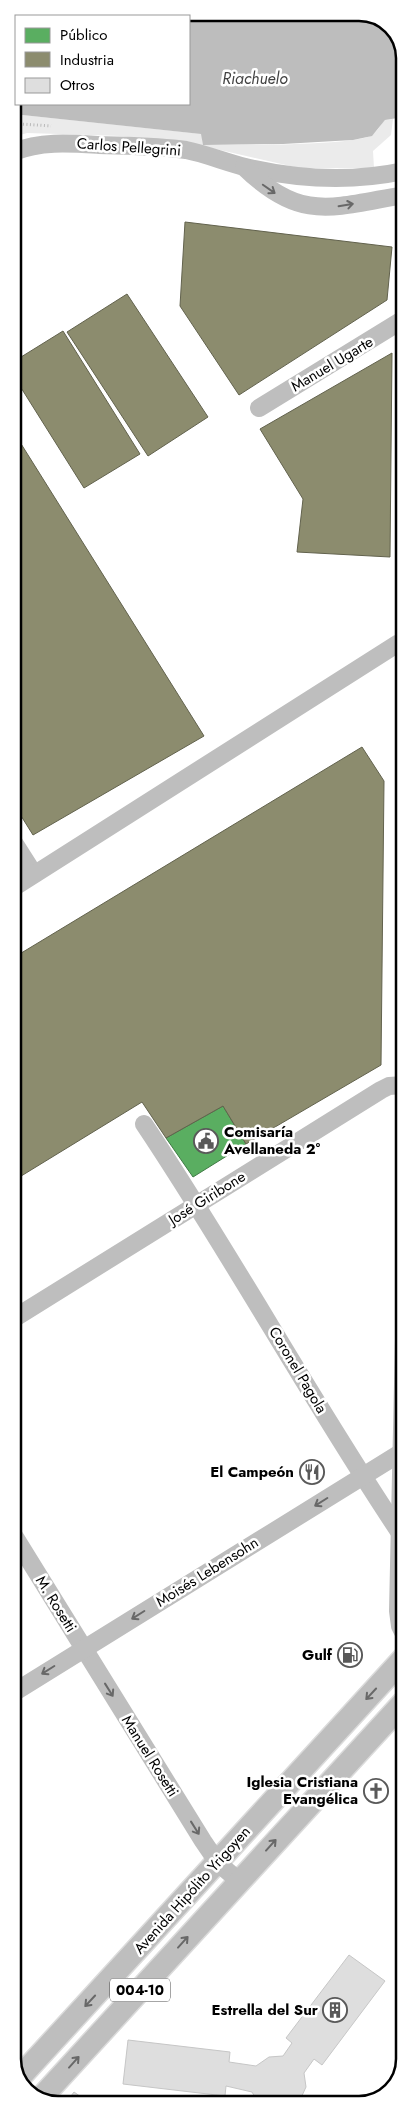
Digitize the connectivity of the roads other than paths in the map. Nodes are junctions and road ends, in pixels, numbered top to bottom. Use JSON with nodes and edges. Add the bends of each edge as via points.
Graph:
{"nodes":[{"id":1,"x":21,"y":148,"type":"edge"},
{"id":2,"x":244,"y":166,"type":"junction"},
{"id":3,"x":395,"y":173,"type":"edge"},
{"id":4,"x":298,"y":176,"type":"junction"},
{"id":5,"x":395,"y":196,"type":"edge"},
{"id":6,"x":298,"y":204,"type":"junction"},
{"id":7,"x":395,"y":325,"type":"edge"},
{"id":8,"x":259,"y":408,"type":"dead end"},
{"id":9,"x":395,"y":645,"type":"edge"},
{"id":10,"x":21,"y":854,"type":"edge"},
{"id":11,"x":34,"y":874,"type":"junction"},
{"id":12,"x":21,"y":882,"type":"edge"},
{"id":13,"x":396,"y":1086,"type":"edge"},
{"id":14,"x":144,"y":1124,"type":"dead end"},
{"id":15,"x":198,"y":1204,"type":"junction"},
{"id":16,"x":22,"y":1314,"type":"edge"},
{"id":17,"x":396,"y":1456,"type":"edge"},
{"id":18,"x":362,"y":1476,"type":"junction"},
{"id":19,"x":396,"y":1525,"type":"edge"},
{"id":20,"x":22,"y":1548,"type":"edge"},
{"id":21,"x":84,"y":1648,"type":"junction"},
{"id":22,"x":396,"y":1667,"type":"edge"},
{"id":23,"x":22,"y":1687,"type":"edge"},
{"id":24,"x":396,"y":1711,"type":"edge"},
{"id":25,"x":218,"y":1863,"type":"junction"},
{"id":26,"x":239,"y":1881,"type":"junction"},
{"id":27,"x":23,"y":2071,"type":"edge"},
{"id":28,"x":45,"y":2093,"type":"edge"}],
"edges":[{"from":1,"to":2,"type":"street","name":"Carlos Pellegrini","via":[[49,142],[166,148]]},
{"from":2,"to":4,"type":"street","name":"Carlos Pellegrini"},
{"from":2,"to":6,"type":"street","name":"Carlos Pellegrini","one_way":true,"via":[[278,195]]},
{"from":3,"to":4,"type":"street","name":"Carlos Pellegrini","via":[[372,177]]},
{"from":4,"to":6,"type":"street","via":[[289,186],[292,200]]},
{"from":6,"to":5,"type":"street","name":"Carlos Pellegrini","one_way":true,"via":[[330,207]]},
{"from":7,"to":8,"type":"street","name":"Manuel Ugarte"},
{"from":9,"to":11,"type":"street"},
{"from":10,"to":11,"type":"street"},
{"from":11,"to":12,"type":"street"},
{"from":13,"to":15,"type":"street","name":"José Giribone","via":[[381,1090]]},
{"from":14,"to":15,"type":"street","name":"Coronel Pagola"},
{"from":15,"to":16,"type":"street","name":"José Giribone"},
{"from":15,"to":18,"type":"street","name":"Coronel Pagola"},
{"from":17,"to":18,"type":"street","name":"Moisés Lebensohn"},
{"from":18,"to":19,"type":"street","name":"Coronel Pagola"},
{"from":18,"to":21,"type":"street","name":"Moisés Lebensohn","one_way":true},
{"from":20,"to":21,"type":"street","name":"M. Rosetti"},
{"from":21,"to":23,"type":"street","name":"Moisés Lebensohn","one_way":true},
{"from":21,"to":25,"type":"street","name":"Manuel Rosetti","one_way":true},
{"from":22,"to":25,"type":"main road","name":"Avenida Hipólito Yrigoyen","number":"004-10","one_way":true},
{"from":26,"to":24,"type":"main road","name":"Avenida Hipólito Yrigoyen","number":"004-10","one_way":true},
{"from":25,"to":26,"type":"street"},
{"from":25,"to":27,"type":"main road","name":"Avenida Hipólito Yrigoyen","number":"004-10","one_way":true},
{"from":28,"to":26,"type":"main road","name":"Avenida Hipólito Yrigoyen","number":"004-10","one_way":true}]}
